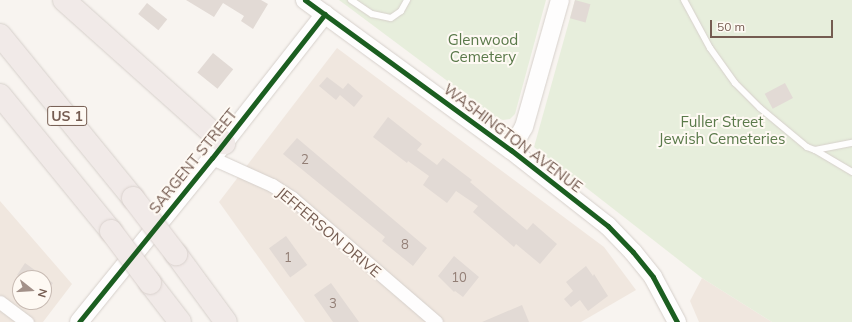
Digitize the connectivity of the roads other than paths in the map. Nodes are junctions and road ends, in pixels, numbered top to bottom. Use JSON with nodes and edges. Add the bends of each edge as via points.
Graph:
{"nodes":[{"id":1,"x":64,"y":0,"type":"edge"},
{"id":2,"x":305,"y":0,"type":"edge"},
{"id":3,"x":351,"y":0,"type":"edge"},
{"id":4,"x":407,"y":0,"type":"edge"},
{"id":5,"x":560,"y":0,"type":"edge"},
{"id":6,"x":684,"y":0,"type":"edge"},
{"id":7,"x":325,"y":14,"type":"junction"},
{"id":8,"x":0,"y":35,"type":"edge"},
{"id":9,"x":0,"y":95,"type":"edge"},
{"id":10,"x":852,"y":143,"type":"edge"},
{"id":11,"x":218,"y":150,"type":"junction"},
{"id":12,"x":511,"y":150,"type":"junction"},
{"id":13,"x":815,"y":150,"type":"junction"},
{"id":14,"x":852,"y":172,"type":"edge"},
{"id":15,"x":0,"y":302,"type":"edge"},
{"id":16,"x":27,"y":322,"type":"edge"},
{"id":17,"x":79,"y":322,"type":"edge"},
{"id":18,"x":180,"y":322,"type":"edge"},
{"id":19,"x":226,"y":322,"type":"edge"},
{"id":20,"x":436,"y":322,"type":"edge"},
{"id":21,"x":677,"y":322,"type":"edge"}],
"edges":[{"from":1,"to":11,"type":"highway"},
{"from":2,"to":7,"type":"street","name":"WASHINGTON AVENUE"},
{"from":3,"to":4,"type":"lane","via":[[372,14],[391,18],[401,11]]},
{"from":5,"to":12,"type":"street","via":[[524,127]]},
{"from":6,"to":13,"type":"lane","via":[[710,48],[735,83],[784,129],[807,147]]},
{"from":7,"to":11,"type":"street","name":"SARGENT STREET"},
{"from":7,"to":12,"type":"street","name":"WASHINGTON AVENUE"},
{"from":8,"to":19,"type":"highway","number":"US 1","bridge":true,"via":[[133,198]]},
{"from":9,"to":18,"type":"highway","number":"US 1","bridge":true,"via":[[111,231]]},
{"from":10,"to":13,"type":"lane"},
{"from":11,"to":17,"type":"street","name":"SARGENT STREET"},
{"from":11,"to":20,"type":"street","name":"JEFFERSON DRIVE","via":[[292,198]]},
{"from":12,"to":21,"type":"street","name":"WASHINGTON AVENUE","via":[[595,215],[620,238],[653,277]]},
{"from":13,"to":14,"type":"lane"},
{"from":15,"to":16,"type":"street"}]}
